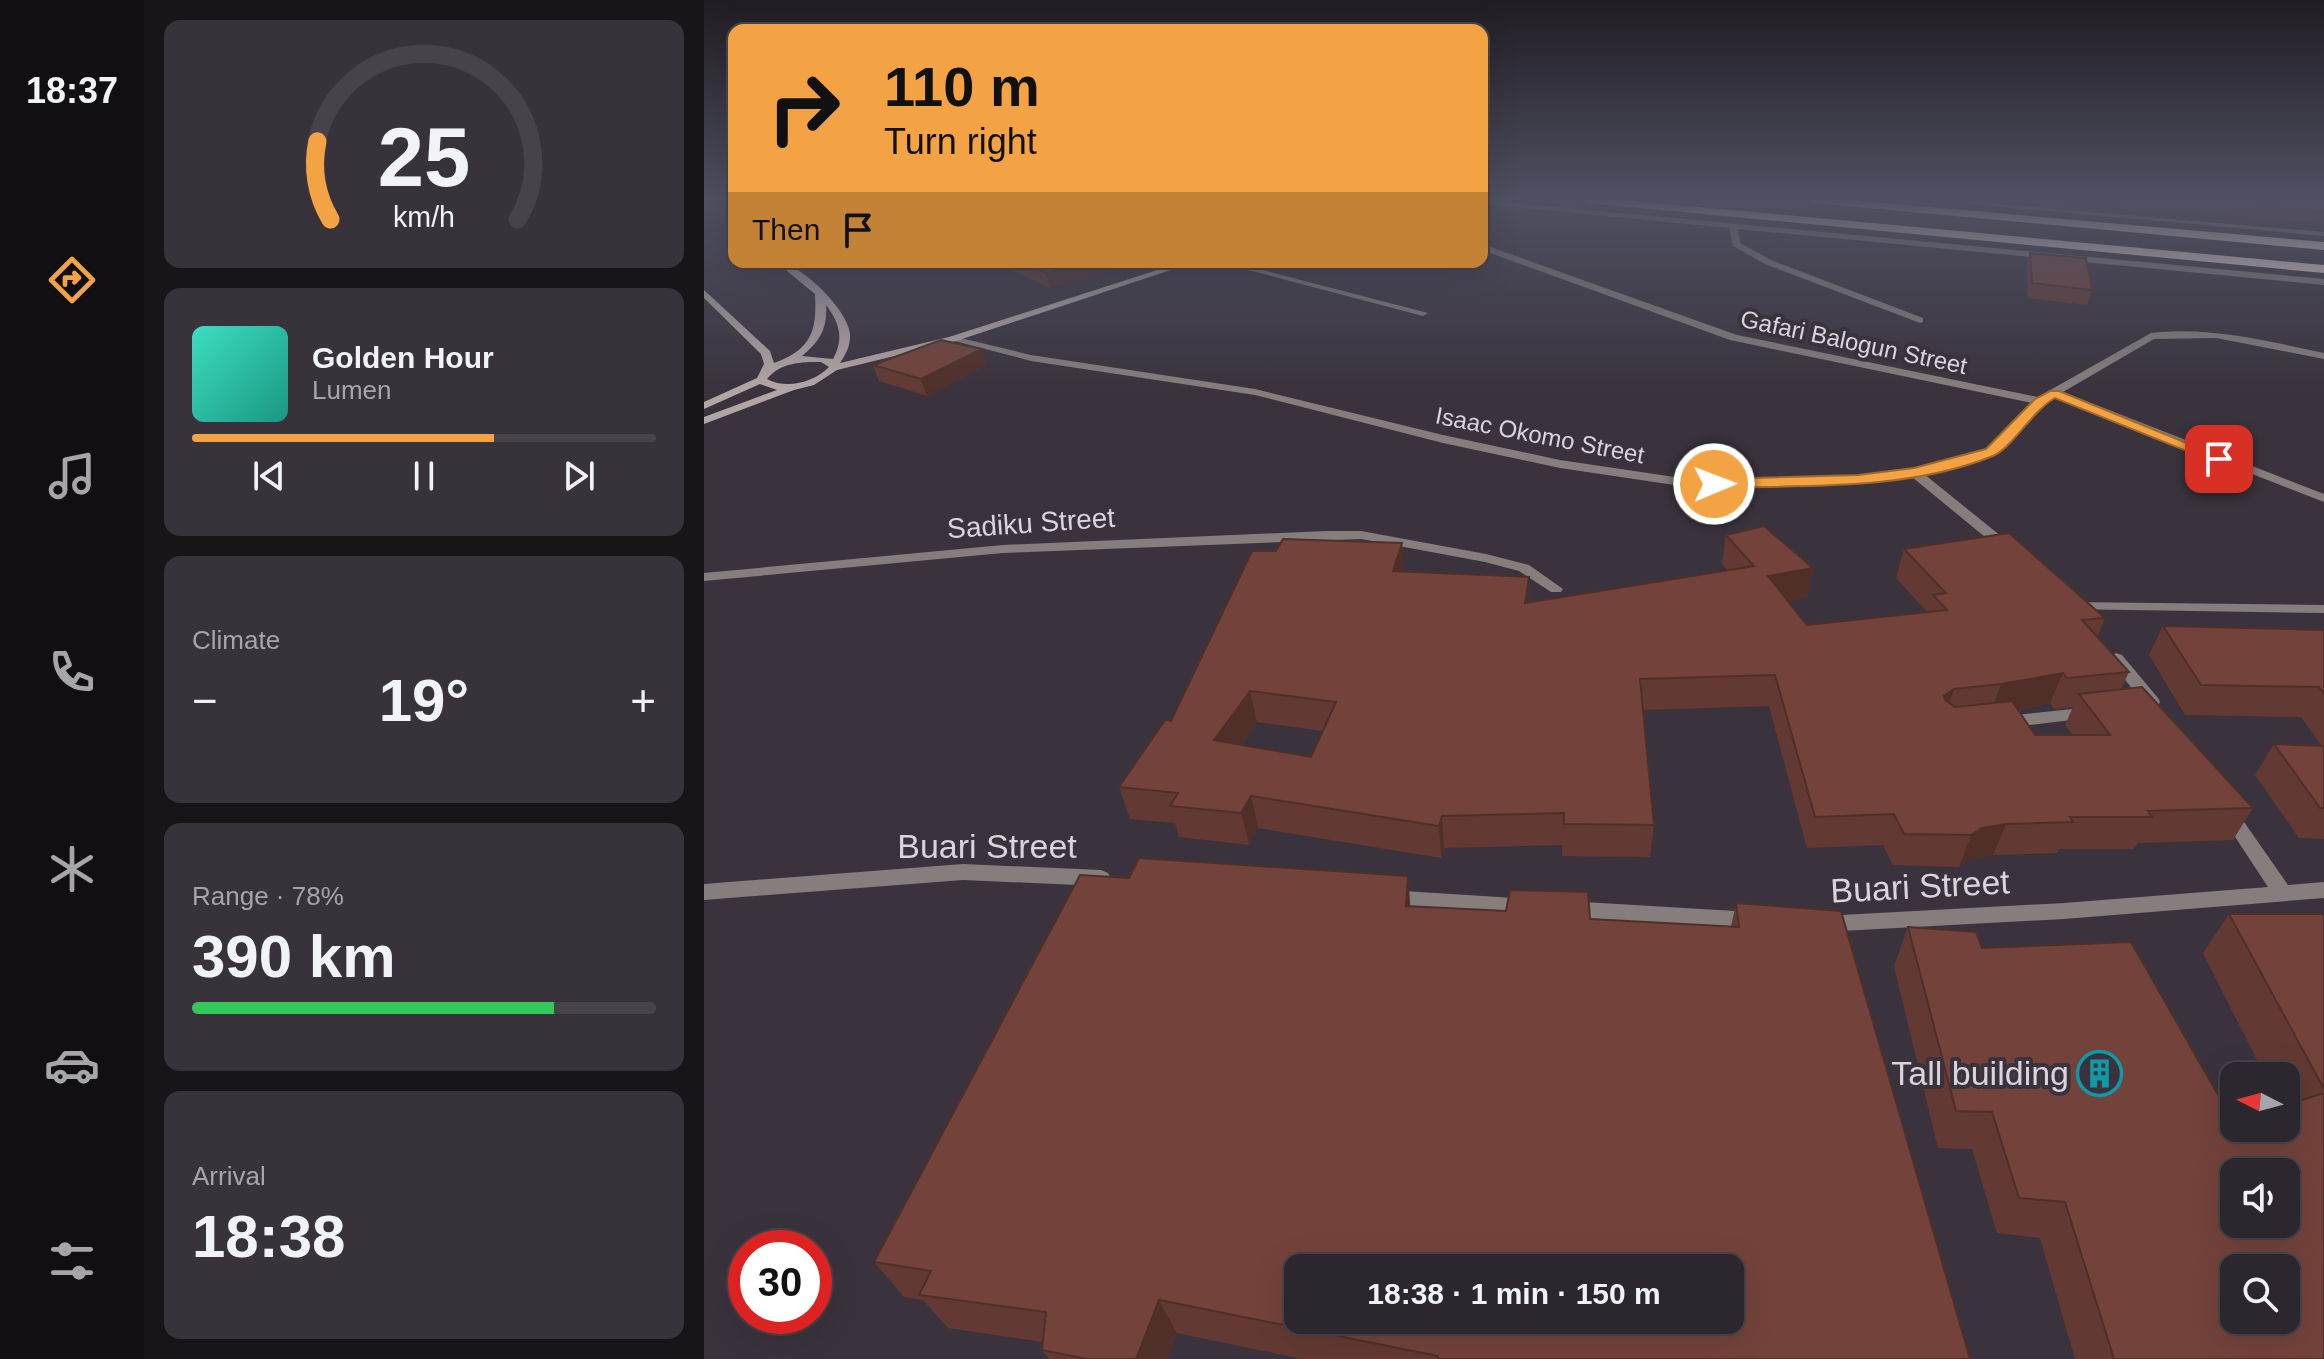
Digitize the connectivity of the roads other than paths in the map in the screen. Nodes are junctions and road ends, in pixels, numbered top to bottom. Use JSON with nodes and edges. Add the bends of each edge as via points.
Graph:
{"nodes":[{"id":1,"x":1525,"y":263,"type":"edge"},
{"id":2,"x":1772,"y":263,"type":"edge"},
{"id":3,"x":2131,"y":263,"type":"edge"},
{"id":4,"x":2264,"y":263,"type":"edge"},
{"id":5,"x":789,"y":268,"type":"edge"},
{"id":6,"x":1172,"y":268,"type":"edge"},
{"id":7,"x":1246,"y":268,"type":"edge"},
{"id":8,"x":2324,"y":269,"type":"edge"},
{"id":9,"x":2324,"y":282,"type":"edge"},
{"id":10,"x":818,"y":293,"type":"junction"},
{"id":11,"x":706,"y":298,"type":"edge"},
{"id":12,"x":1423,"y":313,"type":"dead end"},
{"id":13,"x":1920,"y":320,"type":"dead end"},
{"id":14,"x":952,"y":339,"type":"junction"},
{"id":15,"x":2324,"y":356,"type":"edge"},
{"id":16,"x":785,"y":363,"type":"junction"},
{"id":17,"x":834,"y":367,"type":"junction"},
{"id":18,"x":763,"y":376,"type":"junction"},
{"id":19,"x":802,"y":385,"type":"junction"},
{"id":20,"x":2054,"y":393,"type":"junction"},
{"id":21,"x":2040,"y":401,"type":"junction"},
{"id":22,"x":704,"y":406,"type":"edge"},
{"id":23,"x":704,"y":421,"type":"edge"},
{"id":24,"x":1915,"y":473,"type":"junction"},
{"id":25,"x":2324,"y":498,"type":"edge"},
{"id":26,"x":2017,"y":557,"type":"edge"},
{"id":27,"x":704,"y":577,"type":"edge"},
{"id":28,"x":1556,"y":589,"type":"dead end"},
{"id":29,"x":2324,"y":609,"type":"edge"},
{"id":30,"x":2089,"y":629,"type":"edge"},
{"id":31,"x":2109,"y":651,"type":"edge"},
{"id":32,"x":2109,"y":711,"type":"edge"},
{"id":33,"x":2154,"y":712,"type":"edge"},
{"id":34,"x":1988,"y":724,"type":"edge"},
{"id":35,"x":2219,"y":799,"type":"edge"},
{"id":36,"x":1114,"y":879,"type":"edge"},
{"id":37,"x":2324,"y":890,"type":"edge"},
{"id":38,"x":704,"y":892,"type":"edge"},
{"id":39,"x":2282,"y":892,"type":"junction"},
{"id":40,"x":1373,"y":897,"type":"edge"},
{"id":41,"x":1771,"y":921,"type":"edge"},
{"id":42,"x":1798,"y":922,"type":"edge"}],
"edges":[{"from":1,"to":21,"type":"street","name":"Gafari Balogun Street","via":[[1734,338]]},
{"from":2,"to":13,"type":"street"},
{"from":3,"to":9,"type":"street"},
{"from":4,"to":8,"type":"highway"},
{"from":5,"to":10,"type":"main road"},
{"from":6,"to":14,"type":"main road"},
{"from":7,"to":12,"type":"street"},
{"from":10,"to":16,"type":"main road","via":[[823,314],[818,335]]},
{"from":10,"to":17,"type":"main road","via":[[845,330],[846,342]]},
{"from":11,"to":18,"type":"main road","via":[[766,353],[769,364]]},
{"from":14,"to":17,"type":"main road"},
{"from":14,"to":24,"type":"street","name":"Isaac Okomo Street","via":[[1031,358],[1255,392],[1443,439],[1629,477],[1740,484]]},
{"from":15,"to":20,"type":"street","name":"Isaac Okomo Street","via":[[2172,332],[2151,336]]},
{"from":16,"to":17,"type":"main road","via":[[821,359]]},
{"from":16,"to":18,"type":"main road"},
{"from":17,"to":19,"type":"main road","via":[[825,377]]},
{"from":18,"to":19,"type":"main road","via":[[772,386]]},
{"from":18,"to":22,"type":"main road"},
{"from":19,"to":23,"type":"main road"},
{"from":20,"to":21,"type":"street","name":"Isaac Okomo Street"},
{"from":20,"to":25,"type":"street"},
{"from":21,"to":24,"type":"street","name":"Isaac Okomo Street","via":[[1991,452]]},
{"from":24,"to":26,"type":"street"},
{"from":27,"to":28,"type":"street","name":"Sadiku Street","via":[[1003,549],[1361,535],[1524,568]]},
{"from":29,"to":30,"type":"street","via":[[2064,601]]},
{"from":31,"to":33,"type":"street"},
{"from":32,"to":34,"type":"street"},
{"from":35,"to":39,"type":"street"},
{"from":36,"to":38,"type":"street","name":"Buari Street","via":[[963,872]]},
{"from":37,"to":39,"type":"street","name":"Buari Street"},
{"from":39,"to":42,"type":"street","name":"Buari Street","via":[[1841,932]]},
{"from":40,"to":41,"type":"street"}]}
